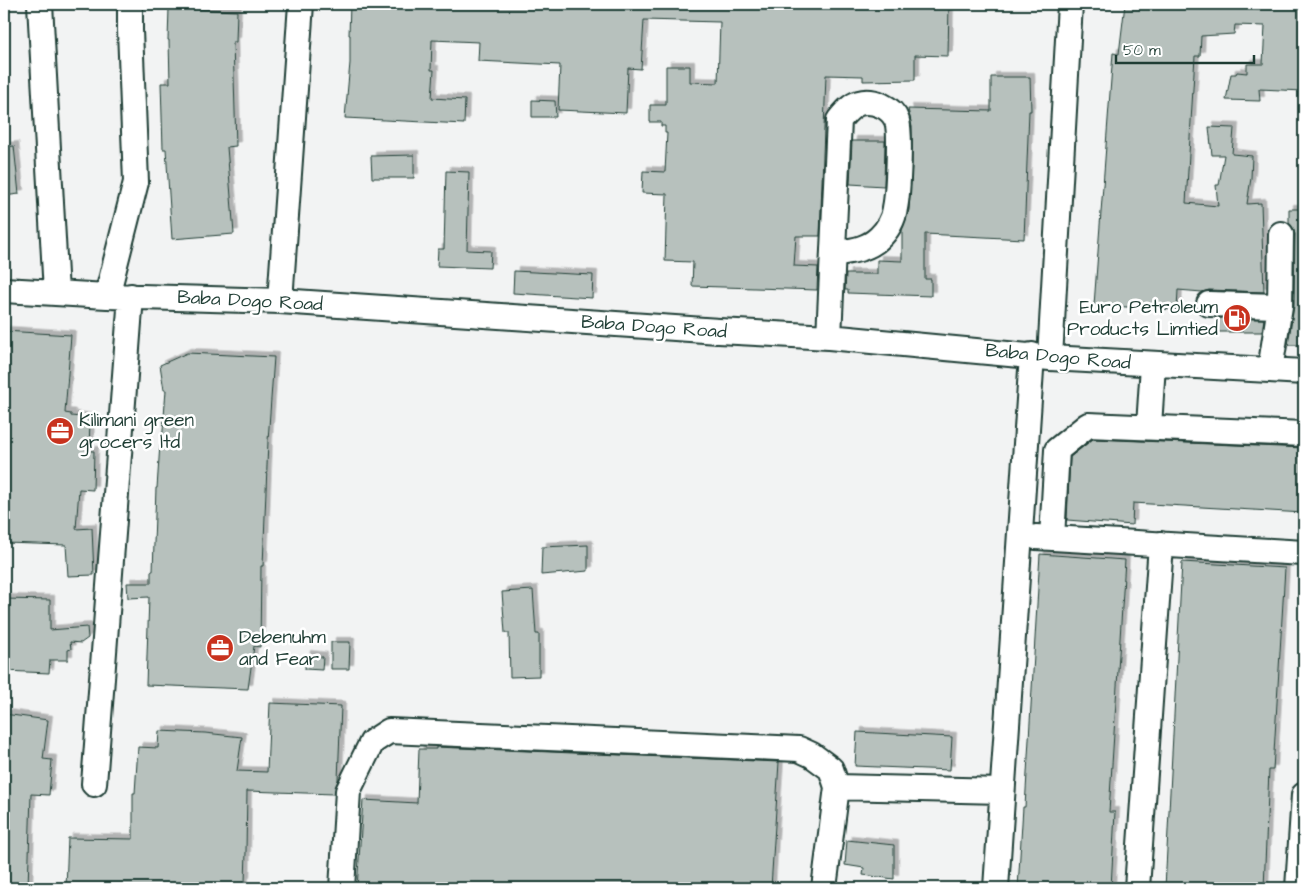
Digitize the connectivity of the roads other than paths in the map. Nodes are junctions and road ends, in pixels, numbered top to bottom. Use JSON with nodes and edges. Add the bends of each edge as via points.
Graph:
{"nodes":[{"id":1,"x":40,"y":4,"type":"edge"},
{"id":2,"x":130,"y":4,"type":"edge"},
{"id":3,"x":301,"y":4,"type":"edge"},
{"id":4,"x":1070,"y":4,"type":"edge"},
{"id":5,"x":1281,"y":234,"type":"dead end"},
{"id":6,"x":833,"y":254,"type":"junction"},
{"id":7,"x":4,"y":290,"type":"edge"},
{"id":8,"x":56,"y":292,"type":"junction"},
{"id":9,"x":107,"y":296,"type":"junction"},
{"id":10,"x":131,"y":296,"type":"junction"},
{"id":11,"x":280,"y":301,"type":"junction"},
{"id":12,"x":1209,"y":304,"type":"dead end"},
{"id":13,"x":1280,"y":306,"type":"junction"},
{"id":14,"x":829,"y":337,"type":"junction"},
{"id":15,"x":1041,"y":356,"type":"junction"},
{"id":16,"x":1153,"y":365,"type":"junction"},
{"id":17,"x":1270,"y":370,"type":"junction"},
{"id":18,"x":1304,"y":372,"type":"edge"},
{"id":19,"x":1149,"y":426,"type":"junction"},
{"id":20,"x":1304,"y":434,"type":"edge"},
{"id":21,"x":1019,"y":537,"type":"junction"},
{"id":22,"x":1052,"y":538,"type":"junction"},
{"id":23,"x":1161,"y":544,"type":"junction"},
{"id":24,"x":1304,"y":554,"type":"edge"},
{"id":25,"x":94,"y":784,"type":"dead end"},
{"id":26,"x":837,"y":787,"type":"junction"},
{"id":27,"x":1002,"y":791,"type":"junction"},
{"id":28,"x":1304,"y":795,"type":"edge"},
{"id":29,"x":342,"y":888,"type":"edge"},
{"id":30,"x":824,"y":888,"type":"edge"},
{"id":31,"x":996,"y":888,"type":"edge"},
{"id":32,"x":1137,"y":888,"type":"edge"},
{"id":33,"x":1298,"y":888,"type":"edge"}],
"edges":[{"from":1,"to":8,"type":"street"},
{"from":2,"to":9,"type":"street","via":[[136,182]]},
{"from":3,"to":11,"type":"street"},
{"from":4,"to":15,"type":"street"},
{"from":5,"to":13,"type":"street"},
{"from":6,"to":6,"type":"street","via":[[839,120],[860,102],[880,104],[897,121],[895,210],[879,239],[862,249]]},
{"from":6,"to":14,"type":"street"},
{"from":7,"to":8,"type":"street","name":"Baba Dogo Road"},
{"from":8,"to":9,"type":"street","name":"Baba Dogo Road"},
{"from":9,"to":10,"type":"street","name":"Baba Dogo Road"},
{"from":10,"to":11,"type":"street","name":"Baba Dogo Road"},
{"from":10,"to":25,"type":"street"},
{"from":11,"to":14,"type":"street","name":"Baba Dogo Road"},
{"from":12,"to":13,"type":"street"},
{"from":13,"to":17,"type":"street"},
{"from":14,"to":15,"type":"street","name":"Baba Dogo Road"},
{"from":15,"to":16,"type":"street","name":"Baba Dogo Road"},
{"from":15,"to":21,"type":"street"},
{"from":16,"to":17,"type":"street","name":"Baba Dogo Road"},
{"from":16,"to":19,"type":"street"},
{"from":17,"to":18,"type":"street","name":"Baba Dogo Road"},
{"from":19,"to":20,"type":"street"},
{"from":19,"to":22,"type":"street","via":[[1088,424],[1057,450]]},
{"from":21,"to":22,"type":"street"},
{"from":21,"to":27,"type":"street"},
{"from":22,"to":23,"type":"street"},
{"from":23,"to":24,"type":"street"},
{"from":23,"to":32,"type":"street"},
{"from":26,"to":27,"type":"street"},
{"from":26,"to":29,"type":"street","via":[[831,769],[799,749],[390,731],[372,742],[348,791]]},
{"from":26,"to":30,"type":"street"},
{"from":27,"to":31,"type":"street"},
{"from":28,"to":33,"type":"street"}]}
